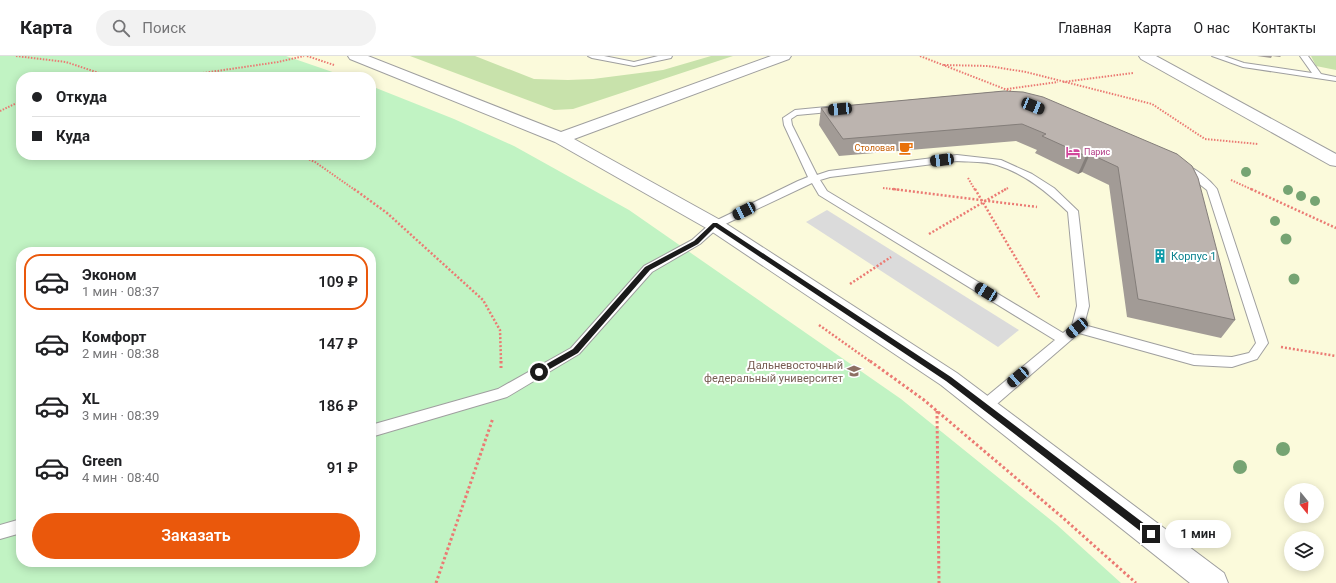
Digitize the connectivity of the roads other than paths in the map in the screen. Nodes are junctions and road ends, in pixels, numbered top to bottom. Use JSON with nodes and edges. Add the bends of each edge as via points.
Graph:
{"nodes":[{"id":1,"x":355,"y":56,"type":"edge"},
{"id":2,"x":592,"y":56,"type":"edge"},
{"id":3,"x":668,"y":56,"type":"edge"},
{"id":4,"x":784,"y":56,"type":"edge"},
{"id":5,"x":1146,"y":56,"type":"edge"},
{"id":6,"x":1216,"y":56,"type":"edge"},
{"id":7,"x":1304,"y":56,"type":"edge"},
{"id":8,"x":1318,"y":76,"type":"junction"},
{"id":9,"x":1336,"y":79,"type":"edge"},
{"id":10,"x":849,"y":108,"type":"edge"},
{"id":11,"x":561,"y":138,"type":"junction"},
{"id":12,"x":1336,"y":161,"type":"edge"},
{"id":13,"x":1172,"y":163,"type":"edge"},
{"id":14,"x":814,"y":179,"type":"junction"},
{"id":15,"x":715,"y":225,"type":"junction"},
{"id":16,"x":1077,"y":328,"type":"junction"},
{"id":17,"x":1063,"y":339,"type":"junction"},
{"id":18,"x":985,"y":406,"type":"junction"},
{"id":19,"x":376,"y":430,"type":"edge"},
{"id":20,"x":16,"y":527,"type":"edge"},
{"id":21,"x":0,"y":532,"type":"edge"},
{"id":22,"x":1213,"y":583,"type":"edge"}],
"edges":[{"from":1,"to":11,"type":"street"},
{"from":2,"to":3,"type":"lane","via":[[634,64]]},
{"from":4,"to":11,"type":"street"},
{"from":5,"to":12,"type":"street"},
{"from":6,"to":8,"type":"lane","via":[[1243,65]]},
{"from":7,"to":8,"type":"lane"},
{"from":8,"to":9,"type":"lane"},
{"from":10,"to":14,"type":"lane","via":[[795,113],[787,118]]},
{"from":11,"to":15,"type":"street"},
{"from":13,"to":16,"type":"lane","via":[[1196,175],[1212,189],[1262,343],[1253,356],[1232,362],[1194,360]]},
{"from":14,"to":15,"type":"lane"},
{"from":14,"to":16,"type":"lane","via":[[829,174],[957,158],[998,162],[1029,176],[1051,190],[1073,211],[1083,306]]},
{"from":14,"to":17,"type":"lane","via":[[823,193]]},
{"from":15,"to":18,"type":"street","via":[[949,379]]},
{"from":15,"to":19,"type":"lane","via":[[696,242],[648,269],[576,351],[502,393]]},
{"from":16,"to":17,"type":"lane"},
{"from":17,"to":18,"type":"lane"},
{"from":18,"to":22,"type":"street"},
{"from":20,"to":21,"type":"lane"}]}
